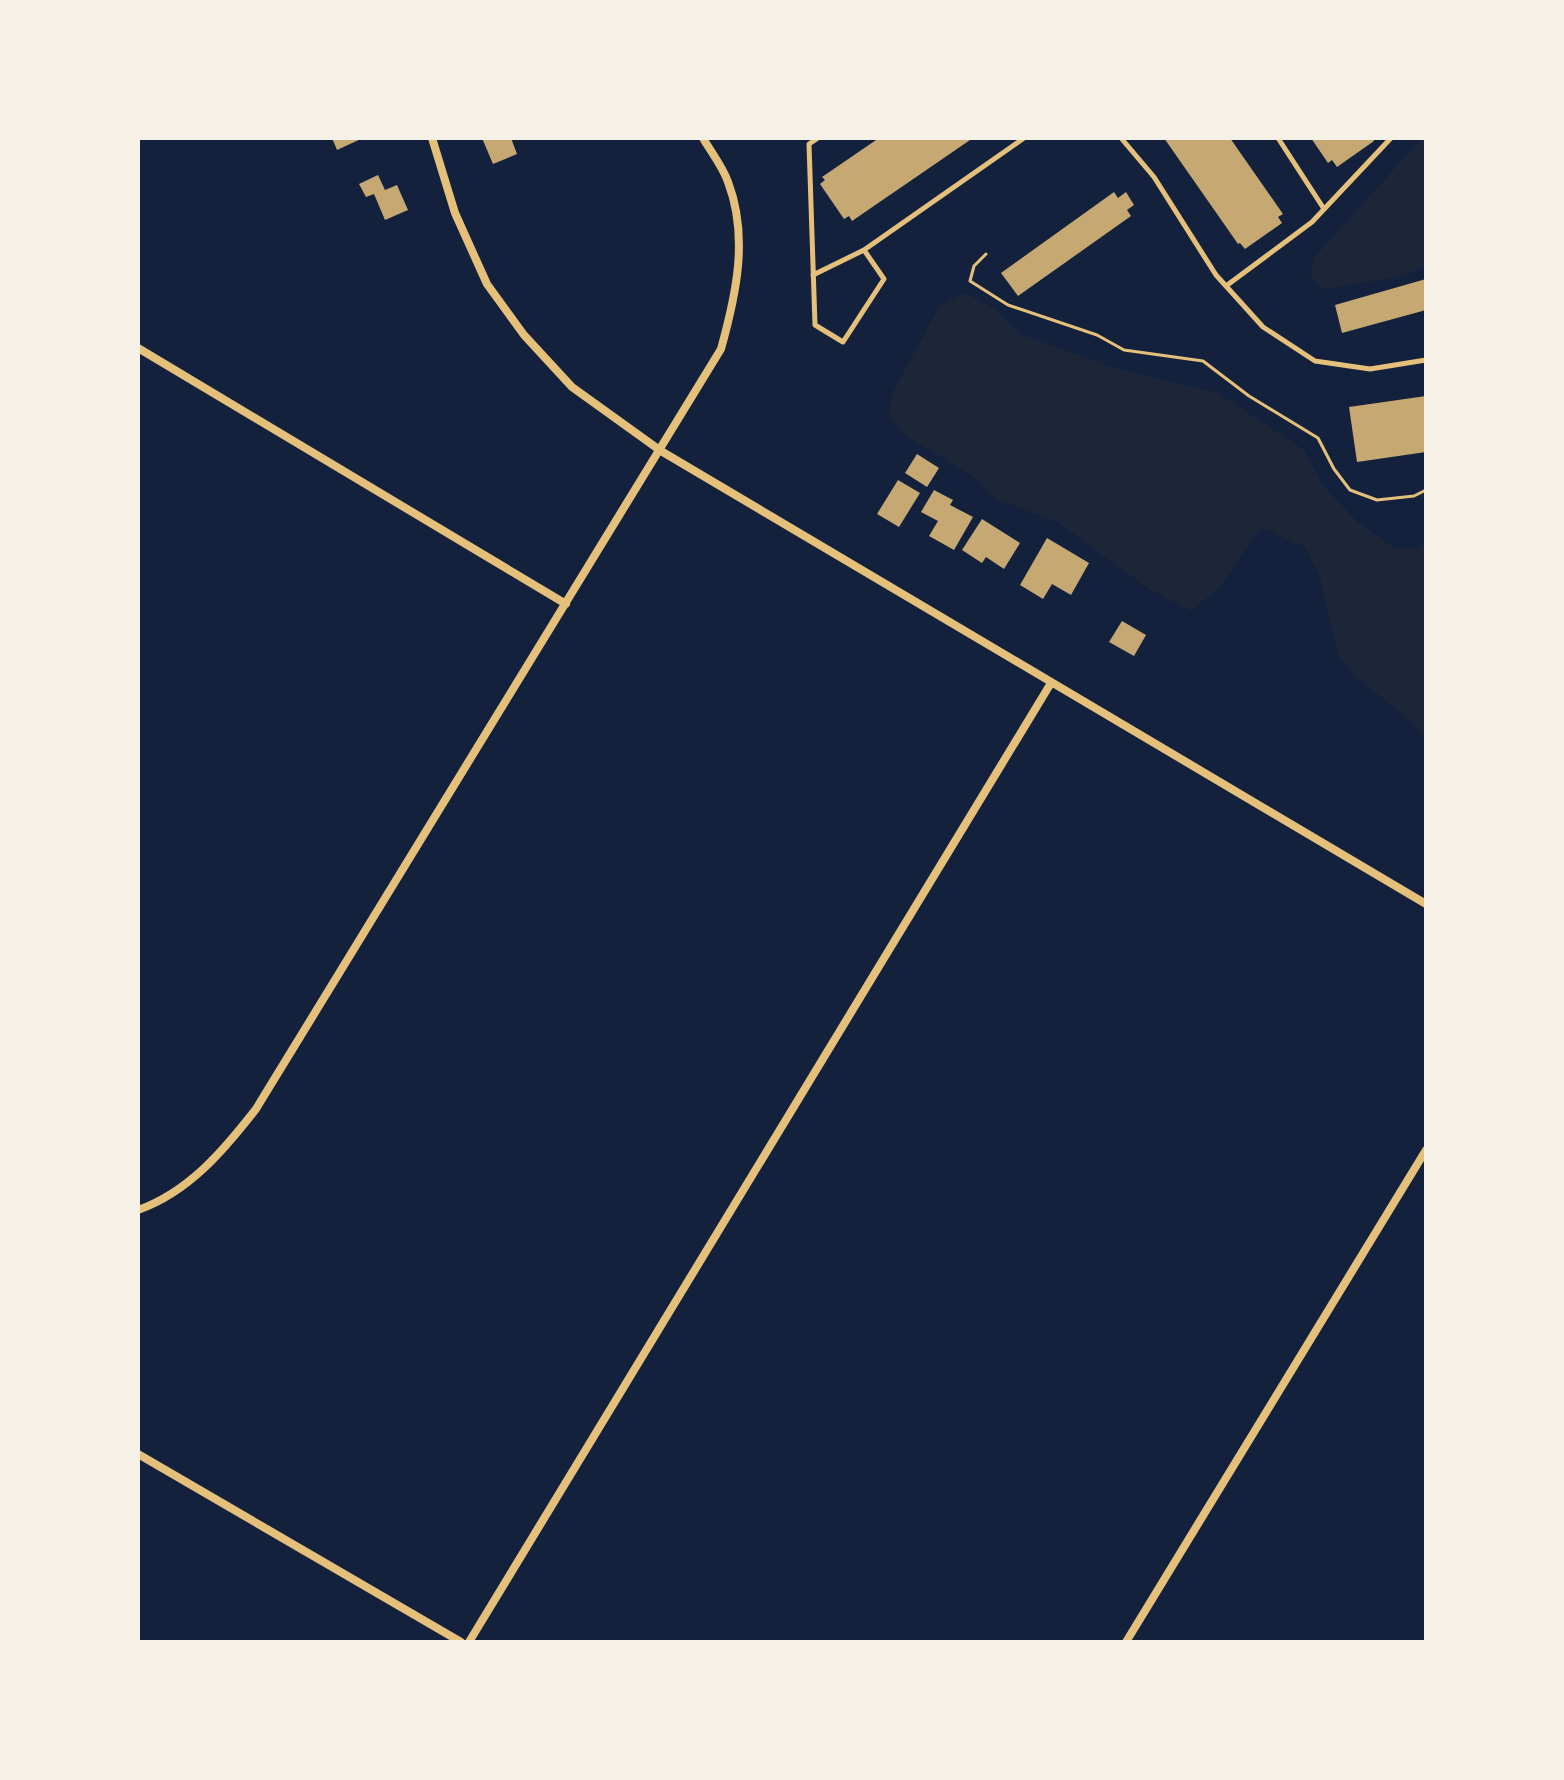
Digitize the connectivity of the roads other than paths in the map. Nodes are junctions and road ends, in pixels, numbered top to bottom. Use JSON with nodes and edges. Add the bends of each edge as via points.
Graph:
{"nodes":[{"id":1,"x":432,"y":138,"type":"edge"},
{"id":2,"x":703,"y":138,"type":"edge"},
{"id":3,"x":818,"y":138,"type":"edge"},
{"id":4,"x":1024,"y":138,"type":"edge"},
{"id":5,"x":1121,"y":138,"type":"edge"},
{"id":6,"x":1278,"y":138,"type":"edge"},
{"id":7,"x":1391,"y":138,"type":"edge"},
{"id":8,"x":1324,"y":209,"type":"junction"},
{"id":9,"x":864,"y":250,"type":"junction"},
{"id":10,"x":813,"y":275,"type":"junction"},
{"id":11,"x":1226,"y":286,"type":"junction"},
{"id":12,"x":138,"y":348,"type":"edge"},
{"id":13,"x":1426,"y":360,"type":"edge"},
{"id":14,"x":661,"y":451,"type":"junction"},
{"id":15,"x":566,"y":604,"type":"junction"},
{"id":16,"x":1051,"y":683,"type":"junction"},
{"id":17,"x":1426,"y":904,"type":"edge"},
{"id":18,"x":1426,"y":1150,"type":"edge"},
{"id":19,"x":138,"y":1210,"type":"edge"},
{"id":20,"x":138,"y":1454,"type":"edge"},
{"id":21,"x":461,"y":1642,"type":"edge"},
{"id":22,"x":469,"y":1642,"type":"edge"},
{"id":23,"x":1126,"y":1642,"type":"edge"}],
"edges":[{"from":1,"to":14,"type":"street","via":[[455,213],[487,284],[524,335],[572,387]]},
{"from":2,"to":14,"type":"street","via":[[728,181],[736,217],[735,298],[721,349]]},
{"from":3,"to":10,"type":"lane","via":[[809,144]]},
{"from":4,"to":9,"type":"lane"},
{"from":5,"to":11,"type":"lane","via":[[1154,177]]},
{"from":6,"to":8,"type":"lane"},
{"from":7,"to":8,"type":"lane"},
{"from":8,"to":11,"type":"lane"},
{"from":9,"to":10,"type":"lane"},
{"from":9,"to":10,"type":"lane","via":[[884,279],[843,342],[815,325]]},
{"from":11,"to":13,"type":"lane","via":[[1263,327],[1315,361],[1370,369]]},
{"from":12,"to":15,"type":"street"},
{"from":14,"to":15,"type":"street"},
{"from":14,"to":16,"type":"street"},
{"from":15,"to":19,"type":"street","via":[[256,1109],[209,1166]]},
{"from":16,"to":17,"type":"street"},
{"from":16,"to":22,"type":"street"},
{"from":18,"to":23,"type":"street"},
{"from":20,"to":21,"type":"street"}]}
